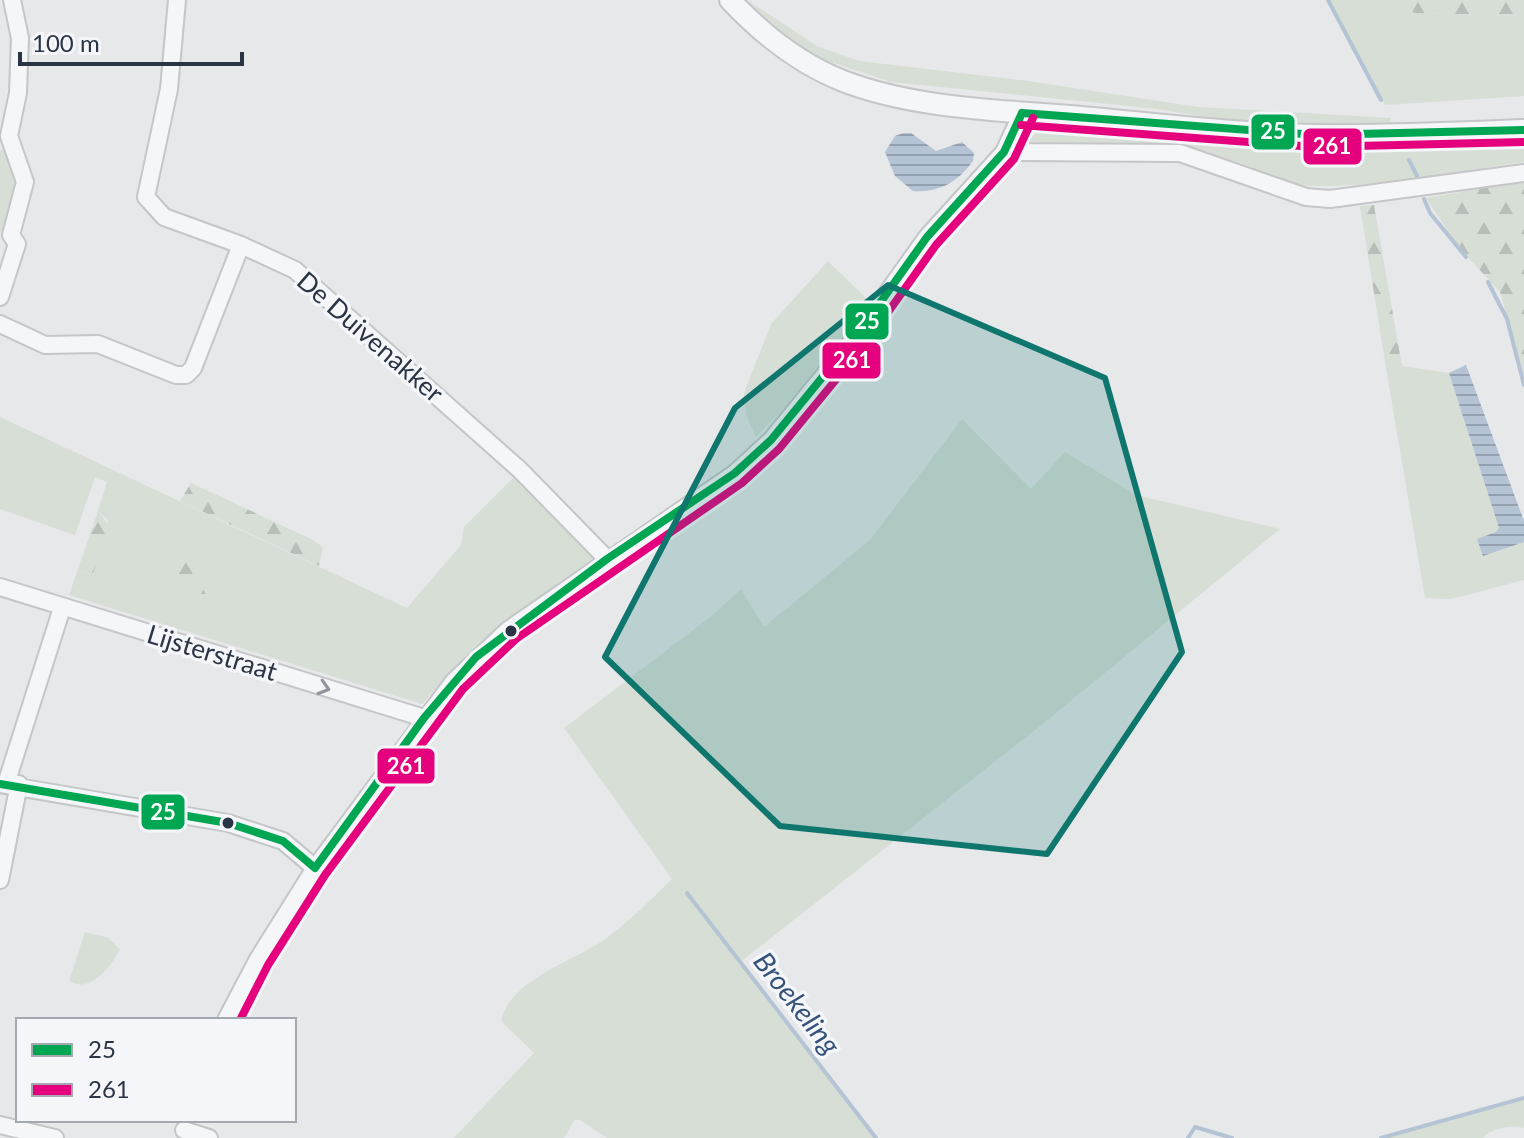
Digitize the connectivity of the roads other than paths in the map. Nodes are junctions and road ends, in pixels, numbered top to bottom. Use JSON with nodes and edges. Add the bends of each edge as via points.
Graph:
{"nodes":[{"id":1,"x":12,"y":0,"type":"edge"},
{"id":2,"x":177,"y":0,"type":"edge"},
{"id":3,"x":730,"y":0,"type":"edge"},
{"id":4,"x":1022,"y":113,"type":"junction"},
{"id":5,"x":1524,"y":130,"type":"edge"},
{"id":6,"x":6,"y":151,"type":"edge"},
{"id":7,"x":1004,"y":152,"type":"junction"},
{"id":8,"x":1524,"y":173,"type":"edge"},
{"id":9,"x":6,"y":233,"type":"edge"},
{"id":10,"x":241,"y":245,"type":"junction"},
{"id":11,"x":0,"y":297,"type":"edge"},
{"id":12,"x":0,"y":324,"type":"edge"},
{"id":13,"x":607,"y":559,"type":"junction"},
{"id":14,"x":0,"y":587,"type":"edge"},
{"id":15,"x":62,"y":608,"type":"junction"},
{"id":16,"x":424,"y":718,"type":"junction"},
{"id":17,"x":8,"y":784,"type":"edge"},
{"id":18,"x":315,"y":868,"type":"junction"},
{"id":19,"x":0,"y":880,"type":"edge"},
{"id":20,"x":227,"y":1018,"type":"edge"},
{"id":21,"x":0,"y":1125,"type":"edge"},
{"id":22,"x":185,"y":1129,"type":"edge"},
{"id":23,"x":55,"y":1138,"type":"edge"},
{"id":24,"x":209,"y":1138,"type":"edge"}],
"edges":[{"from":1,"to":6,"type":"street","via":[[20,38],[18,93]]},
{"from":2,"to":10,"type":"street","name":"De Duivenakker","via":[[169,89],[146,197],[164,217]]},
{"from":3,"to":4,"type":"street","via":[[799,58],[841,80],[889,95]]},
{"from":4,"to":5,"type":"street","via":[[1260,132],[1409,135]]},
{"from":4,"to":7,"type":"street"},
{"from":6,"to":9,"type":"street","via":[[25,182]]},
{"from":7,"to":8,"type":"street","via":[[1180,153],[1306,197],[1330,199]]},
{"from":7,"to":13,"type":"street","via":[[927,237],[857,335],[771,440],[735,473]]},
{"from":9,"to":11,"type":"street","via":[[17,244]]},
{"from":10,"to":12,"type":"street","via":[[186,375],[98,344],[45,345]]},
{"from":10,"to":13,"type":"street","name":"De Duivenakker","via":[[295,270],[520,470]]},
{"from":13,"to":16,"type":"street","via":[[476,657]]},
{"from":14,"to":15,"type":"street","name":"Lijsterstraat"},
{"from":15,"to":16,"type":"street","name":"Lijsterstraat","one_way":true},
{"from":15,"to":17,"type":"street"},
{"from":16,"to":18,"type":"street"},
{"from":17,"to":18,"type":"street","via":[[257,831],[283,841]]},
{"from":17,"to":19,"type":"street"},
{"from":18,"to":20,"type":"street"},
{"from":21,"to":23,"type":"street"},
{"from":22,"to":24,"type":"street"}]}
